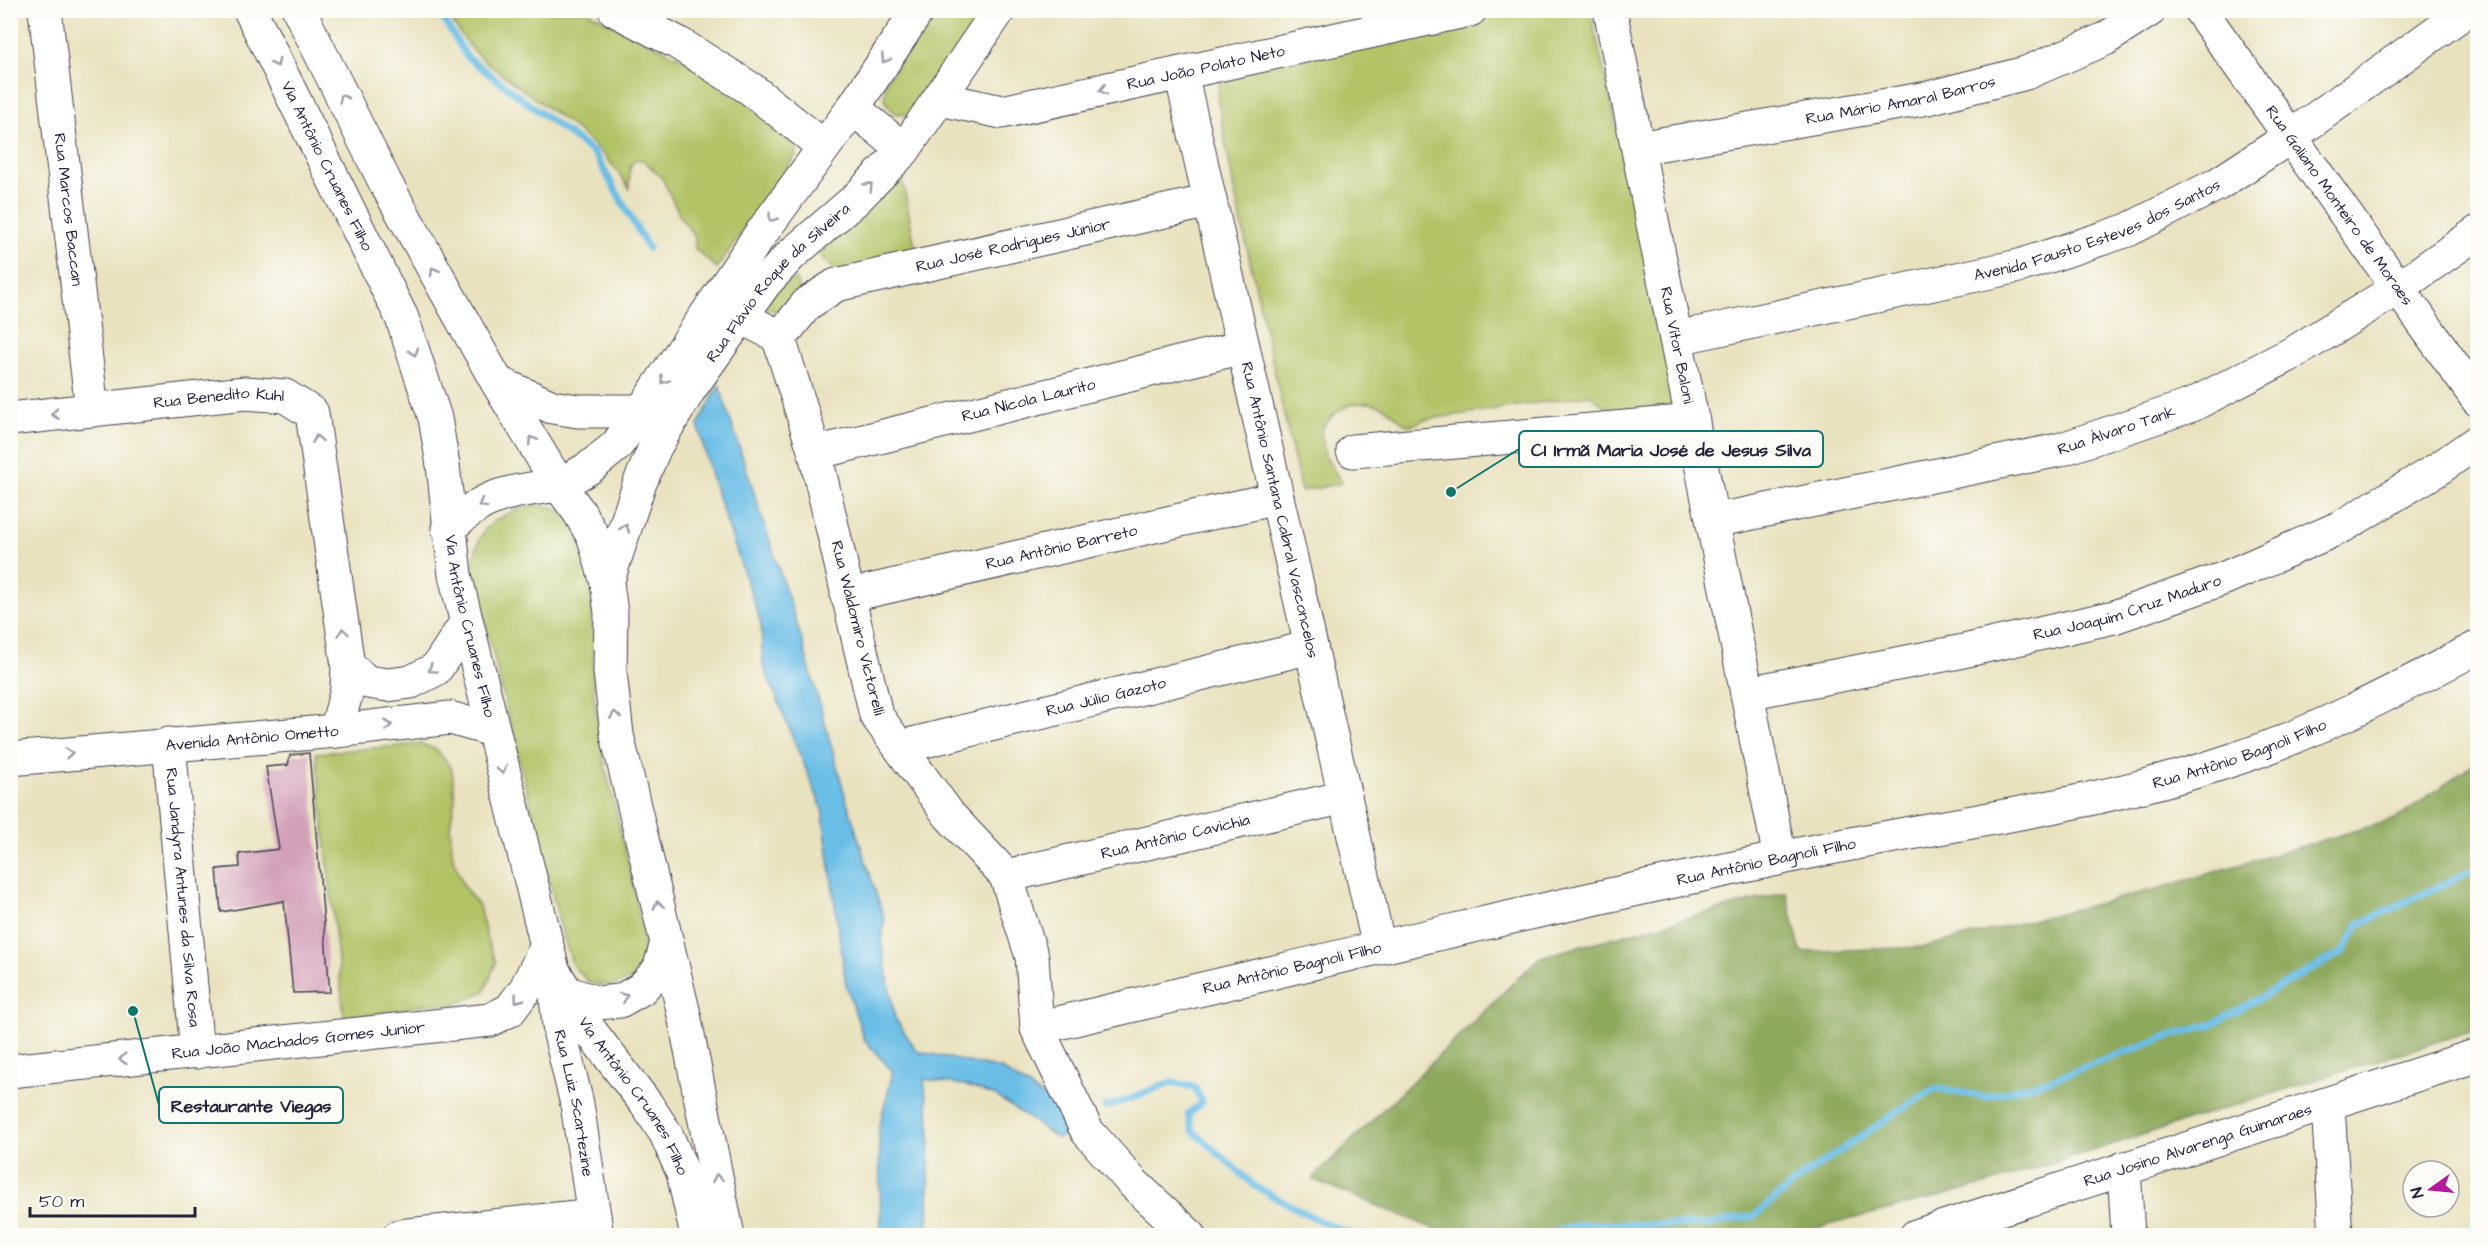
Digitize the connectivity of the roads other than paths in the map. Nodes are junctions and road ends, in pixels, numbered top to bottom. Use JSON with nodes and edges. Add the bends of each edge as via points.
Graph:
{"nodes":[{"id":1,"x":45,"y":10,"type":"edge"},
{"id":2,"x":250,"y":10,"type":"edge"},
{"id":3,"x":299,"y":10,"type":"edge"},
{"id":4,"x":615,"y":10,"type":"edge"},
{"id":5,"x":918,"y":10,"type":"edge"},
{"id":6,"x":999,"y":10,"type":"edge"},
{"id":7,"x":1470,"y":10,"type":"edge"},
{"id":8,"x":1610,"y":10,"type":"edge"},
{"id":9,"x":2150,"y":10,"type":"edge"},
{"id":10,"x":2200,"y":10,"type":"edge"},
{"id":11,"x":2467,"y":10,"type":"edge"},
{"id":12,"x":1181,"y":73,"type":"junction"},
{"id":13,"x":940,"y":99,"type":"junction"},
{"id":14,"x":853,"y":108,"type":"junction"},
{"id":15,"x":2290,"y":137,"type":"junction"},
{"id":16,"x":824,"y":146,"type":"junction"},
{"id":17,"x":1638,"y":148,"type":"junction"},
{"id":18,"x":904,"y":150,"type":"junction"},
{"id":19,"x":1210,"y":201,"type":"junction"},
{"id":20,"x":2478,"y":232,"type":"edge"},
{"id":21,"x":792,"y":255,"type":"junction"},
{"id":22,"x":2398,"y":288,"type":"junction"},
{"id":23,"x":819,"y":294,"type":"junction"},
{"id":24,"x":741,"y":317,"type":"junction"},
{"id":25,"x":1677,"y":338,"type":"junction"},
{"id":26,"x":779,"y":339,"type":"junction"},
{"id":27,"x":1243,"y":347,"type":"junction"},
{"id":28,"x":497,"y":382,"type":"junction"},
{"id":29,"x":2478,"y":400,"type":"edge"},
{"id":30,"x":92,"y":410,"type":"junction"},
{"id":31,"x":642,"y":411,"type":"junction"},
{"id":32,"x":10,"y":419,"type":"edge"},
{"id":33,"x":1694,"y":421,"type":"junction"},
{"id":34,"x":2478,"y":441,"type":"edge"},
{"id":35,"x":1353,"y":451,"type":"dead end"},
{"id":36,"x":815,"y":453,"type":"junction"},
{"id":37,"x":559,"y":485,"type":"junction"},
{"id":38,"x":1277,"y":498,"type":"junction"},
{"id":39,"x":1713,"y":521,"type":"junction"},
{"id":40,"x":448,"y":528,"type":"junction"},
{"id":41,"x":607,"y":583,"type":"junction"},
{"id":42,"x":847,"y":596,"type":"junction"},
{"id":43,"x":466,"y":623,"type":"junction"},
{"id":44,"x":1311,"y":647,"type":"junction"},
{"id":45,"x":2478,"y":647,"type":"edge"},
{"id":46,"x":348,"y":666,"type":"junction"},
{"id":47,"x":1748,"y":693,"type":"junction"},
{"id":48,"x":492,"y":730,"type":"junction"},
{"id":49,"x":336,"y":731,"type":"junction"},
{"id":50,"x":169,"y":744,"type":"junction"},
{"id":51,"x":900,"y":747,"type":"junction"},
{"id":52,"x":10,"y":759,"type":"edge"},
{"id":53,"x":1345,"y":797,"type":"junction"},
{"id":54,"x":1780,"y":858,"type":"junction"},
{"id":55,"x":1006,"y":876,"type":"junction"},
{"id":56,"x":667,"y":943,"type":"junction"},
{"id":57,"x":1379,"y":947,"type":"junction"},
{"id":58,"x":556,"y":970,"type":"junction"},
{"id":59,"x":1037,"y":1028,"type":"junction"},
{"id":60,"x":197,"y":1052,"type":"junction"},
{"id":61,"x":2478,"y":1055,"type":"edge"},
{"id":62,"x":10,"y":1071,"type":"edge"},
{"id":63,"x":2328,"y":1105,"type":"junction"},
{"id":64,"x":2124,"y":1168,"type":"junction"},
{"id":65,"x":595,"y":1225,"type":"edge"},
{"id":66,"x":399,"y":1236,"type":"edge"},
{"id":67,"x":697,"y":1236,"type":"edge"},
{"id":68,"x":728,"y":1236,"type":"edge"},
{"id":69,"x":1190,"y":1236,"type":"edge"},
{"id":70,"x":1916,"y":1236,"type":"edge"},
{"id":71,"x":2128,"y":1236,"type":"edge"},
{"id":72,"x":2336,"y":1236,"type":"edge"}],
"edges":[{"from":1,"to":30,"type":"street","name":"Rua Marcos Baccan"},
{"from":2,"to":40,"type":"street","name":"Via Antônio Cruanes Filho","one_way":true,"via":[[402,318],[435,418]]},
{"from":28,"to":3,"type":"street","one_way":true,"via":[[385,182]]},
{"from":4,"to":16,"type":"street","via":[[678,43],[751,89]]},
{"from":5,"to":14,"type":"street","name":"Rua Flávio Roque da Silveira","one_way":true},
{"from":6,"to":13,"type":"street","name":"Rua Flávio Roque da Silveira"},
{"from":7,"to":12,"type":"street","name":"Rua João Polato Neto"},
{"from":8,"to":17,"type":"street","name":"Rua Vítor Baloni"},
{"from":9,"to":17,"type":"street","name":"Rua Mário Amaral Barros","via":[[2105,39],[2025,73],[1928,98]]},
{"from":10,"to":15,"type":"street","name":"Rua Galiano Monteiro de Moraes"},
{"from":11,"to":15,"type":"street","name":"Avenida Fausto Esteves dos Santos"},
{"from":12,"to":13,"type":"street","name":"Rua João Polato Neto","one_way":true,"via":[[1002,112]]},
{"from":12,"to":19,"type":"street","name":"Rua Antônio Santana Cabral Vasconcelos"},
{"from":13,"to":18,"type":"street","name":"Rua Flávio Roque da Silveira"},
{"from":14,"to":16,"type":"street","name":"Rua Flávio Roque da Silveira"},
{"from":14,"to":18,"type":"street"},
{"from":15,"to":22,"type":"street","name":"Rua Galiano Monteiro de Moraes"},
{"from":15,"to":25,"type":"street","name":"Avenida Fausto Esteves dos Santos","via":[[2218,184],[2128,230],[2019,266]]},
{"from":16,"to":31,"type":"street","name":"Rua Flávio Roque da Silveira","one_way":true},
{"from":17,"to":25,"type":"street","name":"Rua Vítor Baloni"},
{"from":21,"to":18,"type":"street","name":"Rua Flávio Roque da Silveira","one_way":true,"via":[[856,200]]},
{"from":19,"to":23,"type":"street","name":"Rua José Rodrigues Júnior","via":[[836,285]]},
{"from":19,"to":27,"type":"street","name":"Rua Antônio Santana Cabral Vasconcelos"},
{"from":20,"to":22,"type":"street","name":"Rua Álvaro Tank"},
{"from":21,"to":23,"type":"street"},
{"from":21,"to":24,"type":"street","name":"Rua Flávio Roque da Silveira","via":[[765,283]]},
{"from":22,"to":29,"type":"street","name":"Rua Galiano Monteiro de Moraes"},
{"from":22,"to":39,"type":"street","name":"Rua Álvaro Tank","via":[[2295,352],[2192,405],[2060,450]]},
{"from":23,"to":26,"type":"street","name":"Rua José Rodrigues Júnior"},
{"from":24,"to":26,"type":"street"},
{"from":41,"to":24,"type":"street","name":"Rua Flávio Roque da Silveira","one_way":true,"via":[[655,447],[689,390]]},
{"from":25,"to":33,"type":"street","name":"Rua Vítor Baloni"},
{"from":26,"to":36,"type":"street","name":"Rua Waldomiro Victorelli"},
{"from":27,"to":36,"type":"street","name":"Rua Nícola Laurito"},
{"from":27,"to":38,"type":"street","name":"Rua Antônio Santana Cabral Vasconcelos"},
{"from":28,"to":31,"type":"street","via":[[552,407]]},
{"from":37,"to":28,"type":"street","one_way":true},
{"from":30,"to":32,"type":"street","name":"Rua Benedito Kuhl","one_way":true},
{"from":46,"to":30,"type":"street","name":"Rua Benedito Kuhl","one_way":true,"via":[[312,413],[285,396],[245,393]]},
{"from":31,"to":37,"type":"street","name":"Rua Flávio Roque da Silveira","via":[[616,446],[590,468]]},
{"from":33,"to":35,"type":"street"},
{"from":33,"to":39,"type":"street","name":"Rua Vítor Baloni"},
{"from":34,"to":47,"type":"street","name":"Rua Joaquim Cruz Maduro","via":[[2341,527],[2225,578],[2114,617]]},
{"from":36,"to":42,"type":"street","name":"Rua Waldomiro Victorelli"},
{"from":37,"to":40,"type":"street","one_way":true,"via":[[498,496]]},
{"from":37,"to":41,"type":"street","via":[[594,538]]},
{"from":38,"to":42,"type":"street","name":"Rua Antônio Barreto"},
{"from":38,"to":44,"type":"street","name":"Rua Antônio Santana Cabral Vasconcelos"},
{"from":39,"to":47,"type":"street","name":"Rua Vítor Baloni"},
{"from":40,"to":43,"type":"street","name":"Via Antônio Cruanes Filho"},
{"from":56,"to":41,"type":"street","one_way":true,"via":[[617,735]]},
{"from":42,"to":51,"type":"street","name":"Rua Waldomiro Victorelli","via":[[876,715]]},
{"from":43,"to":46,"type":"street","one_way":true,"via":[[436,669],[411,682],[367,682]]},
{"from":43,"to":48,"type":"street","name":"Via Antônio Cruanes Filho"},
{"from":44,"to":51,"type":"street","name":"Rua Júlio Gazoto"},
{"from":44,"to":53,"type":"street","name":"Rua Antônio Santana Cabral Vasconcelos"},
{"from":45,"to":54,"type":"street","name":"Rua Antônio Bagnoli Filho","via":[[2360,709],[2234,760],[2125,792]]},
{"from":46,"to":49,"type":"street","name":"Rua Benedito Kuhl","via":[[347,690]]},
{"from":47,"to":54,"type":"street","name":"Rua Vítor Baloni"},
{"from":49,"to":48,"type":"street","name":"Avenida Antônio Ometto","one_way":true,"via":[[450,718]]},
{"from":48,"to":58,"type":"street","name":"Via Antônio Cruanes Filho","one_way":true},
{"from":49,"to":50,"type":"street","name":"Avenida Antônio Ometto"},
{"from":52,"to":50,"type":"street","name":"Avenida Antônio Ometto","one_way":true},
{"from":50,"to":60,"type":"street","name":"Rua Jandyra Antunes da Silva Rosa"},
{"from":51,"to":55,"type":"street","name":"Rua Waldomiro Victorelli","via":[[949,815]]},
{"from":53,"to":55,"type":"street","name":"Rua Antônio Cavichia"},
{"from":53,"to":57,"type":"street","name":"Rua Antônio Santana Cabral Vasconcelos"},
{"from":54,"to":57,"type":"street","name":"Rua Antônio Bagnoli Filho"},
{"from":55,"to":59,"type":"street","name":"Rua Waldomiro Victorelli","via":[[1032,957]]},
{"from":58,"to":56,"type":"street","one_way":true,"via":[[598,1003],[620,1001],[641,989],[659,970]]},
{"from":68,"to":56,"type":"street","one_way":true},
{"from":57,"to":59,"type":"street","name":"Rua Antônio Bagnoli Filho"},
{"from":58,"to":60,"type":"street","name":"Rua João Machados Gomes Junior","one_way":true,"via":[[525,990],[510,1010],[490,1020]]},
{"from":58,"to":65,"type":"street","name":"Rua Luiz Scartezine","via":[[560,1034],[577,1104]]},
{"from":58,"to":67,"type":"street","name":"Via Antônio Cruanes Filho","via":[[591,1032],[666,1134],[683,1173]]},
{"from":59,"to":69,"type":"street","via":[[1087,1131],[1133,1183]]},
{"from":60,"to":62,"type":"street","name":"Rua João Machados Gomes Junior","one_way":true},
{"from":61,"to":63,"type":"street","name":"Rua Josino Alvarenga Guimaraes"},
{"from":63,"to":64,"type":"street","name":"Rua Josino Alvarenga Guimaraes"},
{"from":63,"to":72,"type":"street"},
{"from":64,"to":70,"type":"street","name":"Rua Josino Alvarenga Guimaraes"},
{"from":64,"to":71,"type":"street"},
{"from":65,"to":66,"type":"street"}]}
